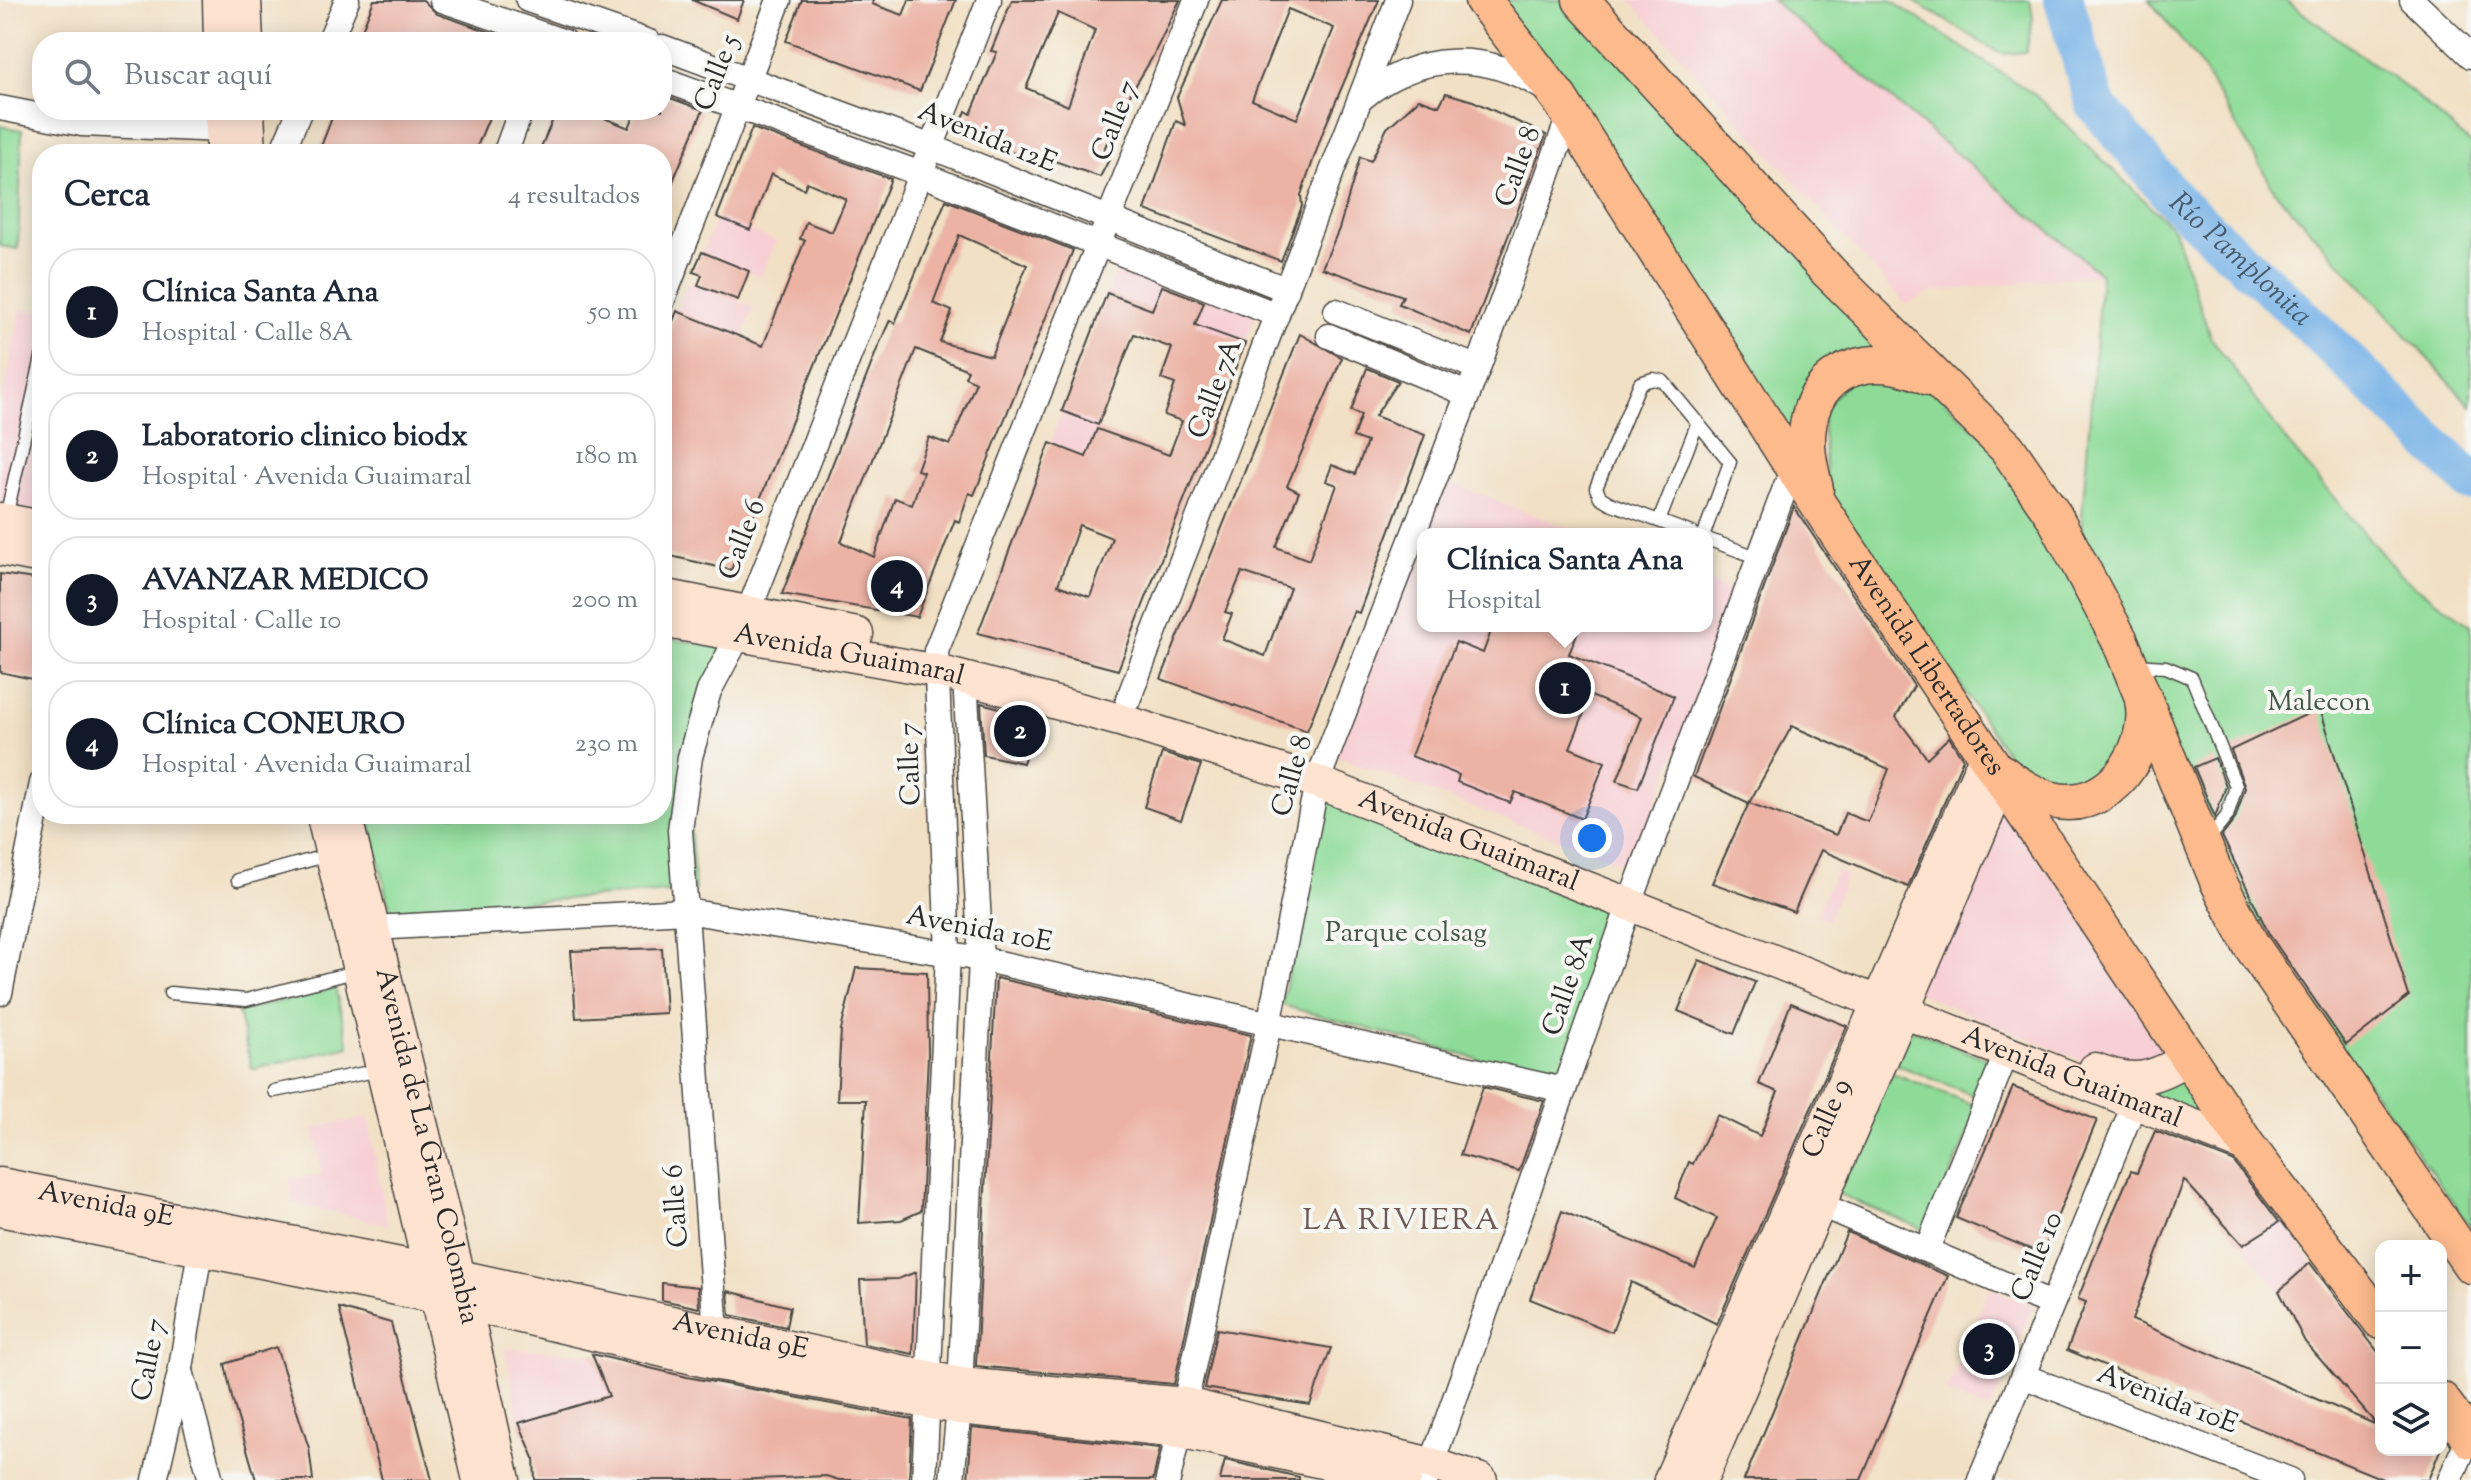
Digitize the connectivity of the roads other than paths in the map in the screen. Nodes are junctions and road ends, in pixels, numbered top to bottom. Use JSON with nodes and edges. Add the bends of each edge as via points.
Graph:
{"nodes":[{"id":1,"x":219,"y":0,"type":"edge"},
{"id":2,"x":245,"y":0,"type":"edge"},
{"id":3,"x":347,"y":0,"type":"edge"},
{"id":4,"x":442,"y":0,"type":"edge"},
{"id":5,"x":528,"y":0,"type":"edge"},
{"id":6,"x":779,"y":0,"type":"edge"},
{"id":7,"x":989,"y":0,"type":"edge"},
{"id":8,"x":1196,"y":0,"type":"edge"},
{"id":9,"x":1398,"y":0,"type":"edge"},
{"id":10,"x":1483,"y":0,"type":"edge"},
{"id":11,"x":1581,"y":0,"type":"edge"},
{"id":12,"x":2412,"y":0,"type":"edge"},
{"id":13,"x":562,"y":5,"type":"edge"},
{"id":14,"x":220,"y":32,"type":"edge"},
{"id":15,"x":247,"y":32,"type":"edge"},
{"id":16,"x":333,"y":32,"type":"edge"},
{"id":17,"x":532,"y":32,"type":"edge"},
{"id":18,"x":556,"y":32,"type":"edge"},
{"id":19,"x":625,"y":32,"type":"edge"},
{"id":20,"x":672,"y":50,"type":"edge"},
{"id":21,"x":2471,"y":56,"type":"edge"},
{"id":22,"x":749,"y":77,"type":"junction"},
{"id":23,"x":672,"y":83,"type":"edge"},
{"id":24,"x":1360,"y":100,"type":"junction"},
{"id":25,"x":737,"y":107,"type":"junction"},
{"id":26,"x":1564,"y":107,"type":"junction"},
{"id":27,"x":0,"y":108,"type":"edge"},
{"id":28,"x":32,"y":114,"type":"edge"},
{"id":29,"x":62,"y":120,"type":"edge"},
{"id":30,"x":248,"y":120,"type":"edge"},
{"id":31,"x":296,"y":120,"type":"edge"},
{"id":32,"x":517,"y":120,"type":"edge"},
{"id":33,"x":222,"y":131,"type":"edge"},
{"id":34,"x":250,"y":144,"type":"edge"},
{"id":35,"x":285,"y":144,"type":"edge"},
{"id":36,"x":509,"y":144,"type":"edge"},
{"id":37,"x":929,"y":146,"type":"junction"},
{"id":38,"x":918,"y":173,"type":"junction"},
{"id":39,"x":1109,"y":220,"type":"junction"},
{"id":40,"x":1098,"y":247,"type":"junction"},
{"id":41,"x":672,"y":276,"type":"edge"},
{"id":42,"x":1287,"y":290,"type":"junction"},
{"id":43,"x":1336,"y":311,"type":"dead end"},
{"id":44,"x":1277,"y":315,"type":"junction"},
{"id":45,"x":1329,"y":336,"type":"dead end"},
{"id":46,"x":1478,"y":368,"type":"junction"},
{"id":47,"x":1941,"y":384,"type":"junction"},
{"id":48,"x":1467,"y":394,"type":"junction"},
{"id":49,"x":32,"y":400,"type":"edge"},
{"id":50,"x":1698,"y":422,"type":"junction"},
{"id":51,"x":1793,"y":467,"type":"junction"},
{"id":52,"x":1819,"y":506,"type":"junction"},
{"id":53,"x":1659,"y":521,"type":"junction"},
{"id":54,"x":32,"y":528,"type":"edge"},
{"id":55,"x":1678,"y":528,"type":"edge"},
{"id":56,"x":1709,"y":528,"type":"edge"},
{"id":57,"x":2,"y":530,"type":"edge"},
{"id":58,"x":1713,"y":539,"type":"edge"},
{"id":59,"x":32,"y":550,"type":"edge"},
{"id":60,"x":1759,"y":558,"type":"junction"},
{"id":61,"x":672,"y":598,"type":"edge"},
{"id":62,"x":672,"y":621,"type":"edge"},
{"id":63,"x":744,"y":621,"type":"junction"},
{"id":64,"x":946,"y":667,"type":"junction"},
{"id":65,"x":2135,"y":675,"type":"junction"},
{"id":66,"x":1128,"y":700,"type":"junction"},
{"id":67,"x":1993,"y":768,"type":"junction"},
{"id":68,"x":1320,"y":774,"type":"junction"},
{"id":69,"x":34,"y":824,"type":"edge"},
{"id":70,"x":325,"y":824,"type":"edge"},
{"id":71,"x":347,"y":824,"type":"edge"},
{"id":72,"x":2204,"y":845,"type":"junction"},
{"id":73,"x":332,"y":854,"type":"junction"},
{"id":74,"x":238,"y":880,"type":"dead end"},
{"id":75,"x":1633,"y":894,"type":"junction"},
{"id":76,"x":686,"y":911,"type":"junction"},
{"id":77,"x":373,"y":928,"type":"junction"},
{"id":78,"x":948,"y":953,"type":"junction"},
{"id":79,"x":981,"y":959,"type":"junction"},
{"id":80,"x":358,"y":971,"type":"junction"},
{"id":81,"x":0,"y":993,"type":"edge"},
{"id":82,"x":170,"y":993,"type":"dead end"},
{"id":83,"x":1895,"y":998,"type":"junction"},
{"id":84,"x":1269,"y":1025,"type":"junction"},
{"id":85,"x":2007,"y":1052,"type":"junction"},
{"id":86,"x":2189,"y":1058,"type":"junction"},
{"id":87,"x":380,"y":1070,"type":"junction"},
{"id":88,"x":1564,"y":1090,"type":"junction"},
{"id":89,"x":274,"y":1091,"type":"dead end"},
{"id":90,"x":2135,"y":1102,"type":"junction"},
{"id":91,"x":2248,"y":1147,"type":"junction"},
{"id":92,"x":0,"y":1184,"type":"edge"},
{"id":93,"x":1808,"y":1199,"type":"junction"},
{"id":94,"x":0,"y":1210,"type":"edge"},
{"id":95,"x":1927,"y":1249,"type":"junction"},
{"id":96,"x":200,"y":1250,"type":"junction"},
{"id":97,"x":2471,"y":1265,"type":"edge"},
{"id":98,"x":447,"y":1287,"type":"junction"},
{"id":99,"x":2051,"y":1304,"type":"junction"},
{"id":100,"x":2375,"y":1313,"type":"edge"},
{"id":101,"x":717,"y":1348,"type":"junction"},
{"id":102,"x":181,"y":1368,"type":"junction"},
{"id":103,"x":2023,"y":1376,"type":"junction"},
{"id":104,"x":944,"y":1393,"type":"junction"},
{"id":105,"x":2447,"y":1408,"type":"edge"},
{"id":106,"x":1182,"y":1417,"type":"junction"},
{"id":107,"x":2470,"y":1438,"type":"edge"},
{"id":108,"x":1420,"y":1475,"type":"edge"},
{"id":109,"x":155,"y":1480,"type":"edge"},
{"id":110,"x":211,"y":1480,"type":"edge"},
{"id":111,"x":479,"y":1480,"type":"edge"},
{"id":112,"x":504,"y":1480,"type":"edge"},
{"id":113,"x":924,"y":1480,"type":"edge"},
{"id":114,"x":952,"y":1480,"type":"edge"},
{"id":115,"x":1168,"y":1480,"type":"edge"},
{"id":116,"x":1481,"y":1480,"type":"edge"},
{"id":117,"x":1670,"y":1480,"type":"edge"},
{"id":118,"x":1701,"y":1480,"type":"edge"},
{"id":119,"x":1980,"y":1480,"type":"edge"},
{"id":120,"x":2290,"y":1480,"type":"edge"},
{"id":121,"x":2450,"y":1480,"type":"edge"}],
"edges":[{"from":1,"to":14,"type":"street"},
{"from":2,"to":15,"type":"street"},
{"from":3,"to":16,"type":"street"},
{"from":4,"to":17,"type":"street"},
{"from":5,"to":13,"type":"street"},
{"from":6,"to":22,"type":"street","name":"Calle 5"},
{"from":7,"to":37,"type":"street","name":"Calle 6"},
{"from":8,"to":39,"type":"street","name":"Calle 7"},
{"from":9,"to":24,"type":"street","name":"Calle 7A"},
{"from":10,"to":26,"type":"main road","name":"Avenida Libertadores"},
{"from":11,"to":47,"type":"main road","via":[[1829,272]]},
{"from":12,"to":21,"type":"street"},
{"from":13,"to":18,"type":"street"},
{"from":13,"to":19,"type":"street"},
{"from":20,"to":22,"type":"street","name":"Avenida 12E"},
{"from":22,"to":25,"type":"street","name":"Calle 5"},
{"from":22,"to":37,"type":"street","name":"Avenida 12E"},
{"from":23,"to":25,"type":"street","name":"Avenida 12E"},
{"from":24,"to":26,"type":"street","via":[[1383,81],[1427,64],[1477,60],[1523,75]]},
{"from":24,"to":42,"type":"street","name":"Calle 7A"},
{"from":25,"to":38,"type":"street","name":"Avenida 12E"},
{"from":25,"to":41,"type":"street","name":"Calle 5"},
{"from":26,"to":46,"type":"street","name":"Calle 8"},
{"from":26,"to":51,"type":"main road","name":"Avenida Libertadores"},
{"from":27,"to":28,"type":"street"},
{"from":29,"to":33,"type":"street"},
{"from":30,"to":34,"type":"street"},
{"from":31,"to":35,"type":"street"},
{"from":32,"to":36,"type":"street"},
{"from":37,"to":38,"type":"street","name":"Calle 6"},
{"from":37,"to":39,"type":"street","name":"Avenida 12E"},
{"from":38,"to":40,"type":"street","name":"Avenida 12E"},
{"from":38,"to":63,"type":"street","name":"Calle 6"},
{"from":39,"to":40,"type":"street","name":"Calle 7"},
{"from":39,"to":42,"type":"street","name":"Avenida 12E"},
{"from":40,"to":44,"type":"street","name":"Avenida 12E"},
{"from":40,"to":64,"type":"street","name":"Calle 7"},
{"from":42,"to":44,"type":"street","name":"Calle 7A"},
{"from":43,"to":46,"type":"street"},
{"from":44,"to":66,"type":"street","name":"Calle 7A"},
{"from":45,"to":48,"type":"street"},
{"from":46,"to":48,"type":"street","name":"Calle 8"},
{"from":47,"to":52,"type":"main road","via":[[1910,367],[1883,361],[1836,377],[1820,394],[1806,436]]},
{"from":47,"to":65,"type":"main road","via":[[2007,448],[2054,516]]},
{"from":48,"to":68,"type":"street","name":"Calle 8"},
{"from":49,"to":57,"type":"lane"},
{"from":50,"to":53,"type":"lane"},
{"from":50,"to":53,"type":"lane","via":[[1663,381],[1640,383],[1596,488],[1610,503]]},
{"from":50,"to":56,"type":"lane","via":[[1730,462]]},
{"from":51,"to":52,"type":"main road","name":"Avenida Libertadores"},
{"from":51,"to":60,"type":"street","name":"Calle 8A"},
{"from":52,"to":67,"type":"main road","name":"Avenida Libertadores"},
{"from":53,"to":55,"type":"lane"},
{"from":54,"to":57,"type":"street"},
{"from":57,"to":59,"type":"street"},
{"from":58,"to":60,"type":"lane"},
{"from":60,"to":75,"type":"street","name":"Calle 8A"},
{"from":61,"to":63,"type":"street","name":"Avenida Guaimaral"},
{"from":62,"to":63,"type":"street","name":"Avenida Guaimaral"},
{"from":63,"to":64,"type":"street","name":"Avenida Guaimaral"},
{"from":63,"to":76,"type":"street","name":"Calle 6","via":[[709,691],[690,757],[680,830]]},
{"from":64,"to":66,"type":"street","name":"Avenida Guaimaral"},
{"from":64,"to":68,"type":"street","name":"Avenida Guaimaral"},
{"from":64,"to":78,"type":"street","name":"Calle 7"},
{"from":64,"to":79,"type":"street","name":"Calle 7"},
{"from":65,"to":67,"type":"main road","via":[[2146,712],[2142,740],[2130,765],[2104,790],[2070,802],[2019,786]]},
{"from":65,"to":72,"type":"main road"},
{"from":65,"to":72,"type":"lane","via":[[2166,667],[2192,678],[2236,786],[2227,816]]},
{"from":66,"to":68,"type":"street","name":"Avenida Guaimaral"},
{"from":67,"to":83,"type":"street","name":"Calle 9"},
{"from":67,"to":86,"type":"main road","name":"Avenida Libertadores"},
{"from":68,"to":75,"type":"street","name":"Avenida Guaimaral"},
{"from":68,"to":84,"type":"street","name":"Calle 8"},
{"from":69,"to":81,"type":"street"},
{"from":70,"to":73,"type":"street","name":"Avenida de La Gran Colombia"},
{"from":71,"to":77,"type":"street","name":"Avenida de La Gran Colombia"},
{"from":72,"to":97,"type":"main road","via":[[2251,945]]},
{"from":73,"to":74,"type":"lane"},
{"from":73,"to":80,"type":"street","name":"Avenida de La Gran Colombia"},
{"from":75,"to":83,"type":"street","name":"Avenida Guaimaral"},
{"from":75,"to":88,"type":"street","name":"Calle 8A"},
{"from":76,"to":77,"type":"street","name":"Avenida 10E"},
{"from":76,"to":78,"type":"street","name":"Avenida 10E"},
{"from":76,"to":101,"type":"street","name":"Calle 6"},
{"from":77,"to":98,"type":"street","name":"Avenida de La Gran Colombia"},
{"from":78,"to":79,"type":"street","name":"Avenida 10E"},
{"from":78,"to":104,"type":"street","name":"Calle 7"},
{"from":79,"to":84,"type":"street","name":"Avenida 10E"},
{"from":79,"to":104,"type":"street","name":"Calle 7"},
{"from":80,"to":82,"type":"lane","via":[[246,1000]]},
{"from":80,"to":87,"type":"street","name":"Avenida de La Gran Colombia"},
{"from":83,"to":85,"type":"street","name":"Avenida Guaimaral"},
{"from":83,"to":86,"type":"street","name":"Avenida Guaimaral","via":[[2129,1081],[2157,1075]]},
{"from":83,"to":93,"type":"street","name":"Calle 9"},
{"from":84,"to":88,"type":"street","name":"Avenida 10E"},
{"from":84,"to":106,"type":"street","name":"Calle 8"},
{"from":85,"to":90,"type":"street","name":"Avenida Guaimaral"},
{"from":85,"to":95,"type":"street"},
{"from":86,"to":91,"type":"main road","name":"Avenida Libertadores"},
{"from":87,"to":89,"type":"lane"},
{"from":87,"to":98,"type":"street","name":"Avenida de La Gran Colombia"},
{"from":88,"to":108,"type":"street","name":"Calle 8A"},
{"from":90,"to":91,"type":"street","name":"Avenida Guaimaral"},
{"from":90,"to":99,"type":"street","name":"Calle 10"},
{"from":91,"to":100,"type":"main road","name":"Avenida Libertadores"},
{"from":92,"to":98,"type":"street","name":"Avenida 9E"},
{"from":93,"to":95,"type":"street"},
{"from":93,"to":117,"type":"street","name":"Calle 9"},
{"from":93,"to":118,"type":"street","name":"Calle 9"},
{"from":94,"to":96,"type":"street","name":"Avenida 9E"},
{"from":95,"to":99,"type":"street"},
{"from":96,"to":98,"type":"street","name":"Avenida 9E"},
{"from":96,"to":102,"type":"street","name":"Calle 7"},
{"from":98,"to":101,"type":"street","name":"Avenida 9E"},
{"from":98,"to":111,"type":"street","name":"Avenida de La Gran Colombia"},
{"from":98,"to":112,"type":"street","name":"Avenida de La Gran Colombia"},
{"from":99,"to":103,"type":"street","name":"Calle 10"},
{"from":101,"to":104,"type":"street","name":"Avenida 9E"},
{"from":102,"to":109,"type":"street","name":"Calle 7"},
{"from":102,"to":110,"type":"street"},
{"from":103,"to":119,"type":"street","name":"Calle 10"},
{"from":103,"to":120,"type":"street","name":"Avenida 10E"},
{"from":104,"to":106,"type":"street","name":"Avenida 9E"},
{"from":104,"to":113,"type":"street","name":"Calle 7"},
{"from":104,"to":114,"type":"street","name":"Calle 7"},
{"from":105,"to":107,"type":"main road"},
{"from":106,"to":108,"type":"street","name":"Avenida 9E"},
{"from":106,"to":115,"type":"street","name":"Calle 8"},
{"from":107,"to":121,"type":"street"},
{"from":108,"to":116,"type":"street","name":"Avenida 9E"}]}
